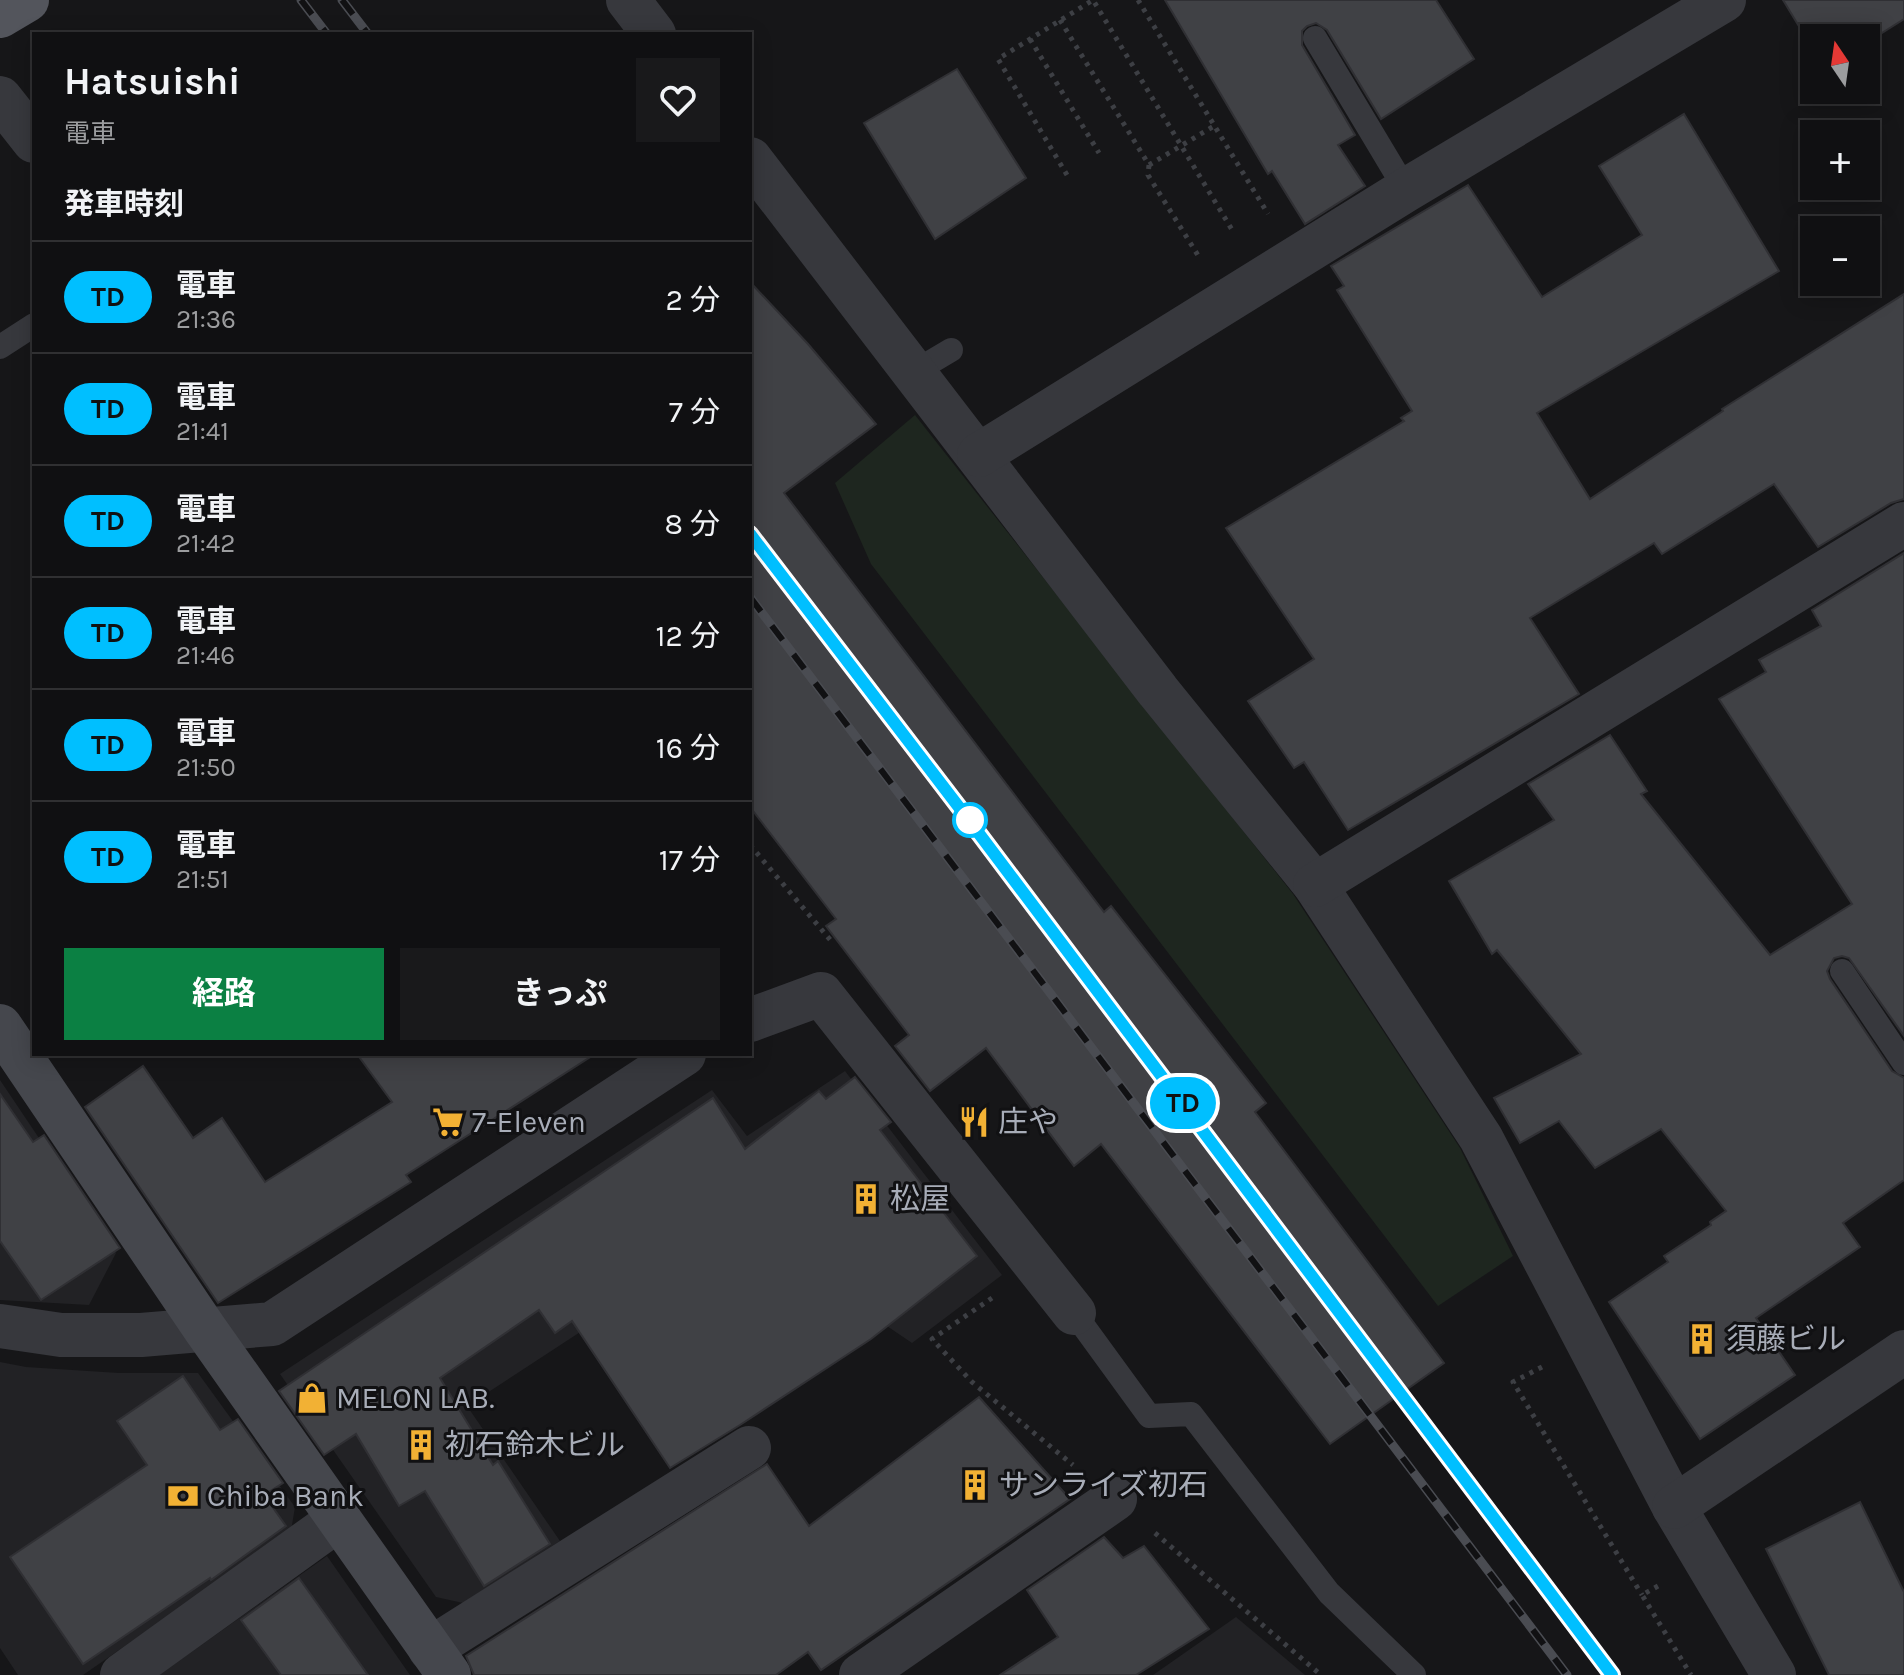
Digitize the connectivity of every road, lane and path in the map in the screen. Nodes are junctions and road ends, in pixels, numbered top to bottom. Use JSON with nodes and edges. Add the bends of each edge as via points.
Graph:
{"nodes":[{"id":1,"x":27,"y":0,"type":"edge"},
{"id":2,"x":628,"y":0,"type":"edge"},
{"id":3,"x":1093,"y":0,"type":"edge"},
{"id":4,"x":1138,"y":0,"type":"edge"},
{"id":5,"x":1724,"y":0,"type":"edge"},
{"id":6,"x":0,"y":16,"type":"edge"},
{"id":7,"x":1060,"y":20,"type":"junction"},
{"id":8,"x":652,"y":32,"type":"edge"},
{"id":9,"x":1315,"y":38,"type":"dead end"},
{"id":10,"x":1030,"y":39,"type":"junction"},
{"id":11,"x":0,"y":98,"type":"edge"},
{"id":12,"x":1214,"y":126,"type":"junction"},
{"id":13,"x":32,"y":138,"type":"edge"},
{"id":14,"x":1181,"y":145,"type":"junction"},
{"id":15,"x":1099,"y":153,"type":"dead end"},
{"id":16,"x":752,"y":161,"type":"edge"},
{"id":17,"x":1149,"y":165,"type":"junction"},
{"id":18,"x":1067,"y":175,"type":"dead end"},
{"id":19,"x":1406,"y":190,"type":"junction"},
{"id":20,"x":1276,"y":227,"type":"dead end"},
{"id":21,"x":1208,"y":270,"type":"dead end"},
{"id":22,"x":1262,"y":278,"type":"junction"},
{"id":23,"x":32,"y":326,"type":"edge"},
{"id":24,"x":0,"y":347,"type":"edge"},
{"id":25,"x":979,"y":455,"type":"junction"},
{"id":26,"x":1904,"y":524,"type":"edge"},
{"id":27,"x":1315,"y":885,"type":"junction"},
{"id":28,"x":1842,"y":971,"type":"dead end"},
{"id":29,"x":752,"y":1019,"type":"edge"},
{"id":30,"x":0,"y":1026,"type":"edge"},
{"id":31,"x":681,"y":1056,"type":"edge"},
{"id":32,"x":1904,"y":1063,"type":"edge"},
{"id":33,"x":1003,"y":1291,"type":"dead end"},
{"id":34,"x":1074,"y":1313,"type":"joint"},
{"id":35,"x":0,"y":1326,"type":"edge"},
{"id":36,"x":205,"y":1329,"type":"junction"},
{"id":37,"x":1904,"y":1352,"type":"edge"},
{"id":38,"x":1551,"y":1363,"type":"dead end"},
{"id":39,"x":749,"y":1448,"type":"dead end"},
{"id":40,"x":1115,"y":1499,"type":"junction"},
{"id":41,"x":1674,"y":1507,"type":"junction"},
{"id":42,"x":339,"y":1519,"type":"junction"},
{"id":43,"x":1642,"y":1595,"type":"dead end"},
{"id":44,"x":440,"y":1662,"type":"edge"},
{"id":45,"x":122,"y":1675,"type":"edge"},
{"id":46,"x":861,"y":1675,"type":"edge"},
{"id":47,"x":1321,"y":1675,"type":"edge"},
{"id":48,"x":1414,"y":1675,"type":"edge"},
{"id":49,"x":1774,"y":1675,"type":"edge"}],
"edges":[{"from":1,"to":6,"type":"main road"},
{"from":2,"to":8,"type":"street"},
{"from":3,"to":7,"type":"path"},
{"from":3,"to":14,"type":"path"},
{"from":4,"to":12,"type":"path"},
{"from":5,"to":19,"type":"street"},
{"from":7,"to":10,"type":"path"},
{"from":7,"to":17,"type":"path"},
{"from":9,"to":19,"type":"lane"},
{"from":10,"to":15,"type":"path"},
{"from":10,"to":18,"type":"path","via":[[998,59]]},
{"from":11,"to":13,"type":"street"},
{"from":12,"to":14,"type":"path"},
{"from":12,"to":20,"type":"path"},
{"from":14,"to":17,"type":"path"},
{"from":14,"to":22,"type":"path"},
{"from":16,"to":25,"type":"street","via":[[933,361]]},
{"from":17,"to":21,"type":"path","via":[[1148,175]]},
{"from":19,"to":22,"type":"street"},
{"from":22,"to":25,"type":"street","via":[[1150,332]]},
{"from":23,"to":24,"type":"lane"},
{"from":25,"to":27,"type":"street","via":[[1158,691]]},
{"from":26,"to":27,"type":"street"},
{"from":27,"to":41,"type":"street","via":[[1481,1138]]},
{"from":28,"to":32,"type":"lane"},
{"from":29,"to":34,"type":"street","via":[[821,994]]},
{"from":30,"to":36,"type":"street"},
{"from":31,"to":36,"type":"street","via":[[272,1324]]},
{"from":33,"to":40,"type":"path","via":[[932,1339],[972,1382]]},
{"from":34,"to":48,"type":"lane","via":[[1149,1416],[1191,1414],[1329,1593]]},
{"from":35,"to":36,"type":"street","via":[[61,1335]]},
{"from":36,"to":42,"type":"street"},
{"from":37,"to":41,"type":"street"},
{"from":38,"to":43,"type":"path","via":[[1513,1382]]},
{"from":39,"to":44,"type":"street"},
{"from":40,"to":46,"type":"street"},
{"from":40,"to":47,"type":"path"},
{"from":41,"to":49,"type":"street"},
{"from":42,"to":44,"type":"street"},
{"from":42,"to":45,"type":"street"}]}
